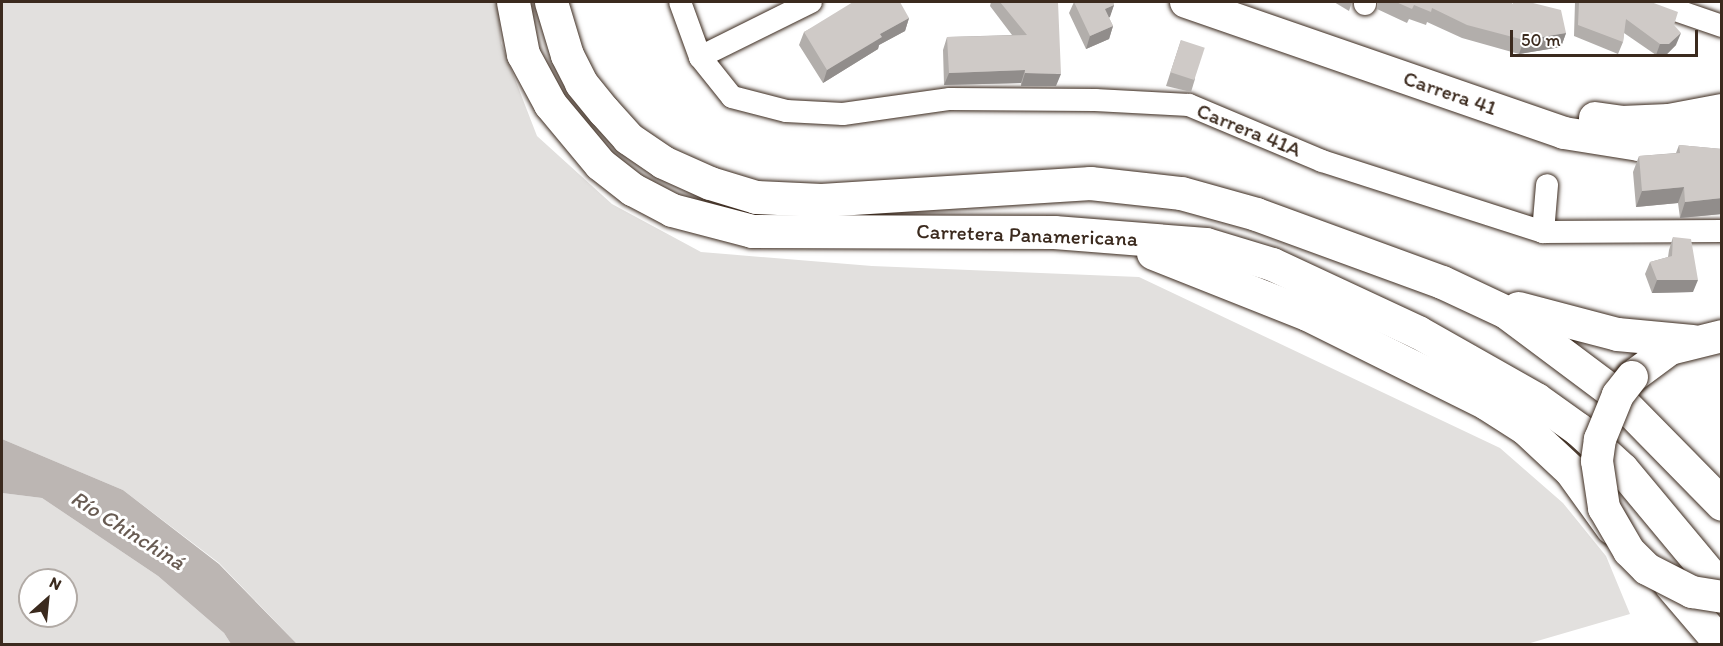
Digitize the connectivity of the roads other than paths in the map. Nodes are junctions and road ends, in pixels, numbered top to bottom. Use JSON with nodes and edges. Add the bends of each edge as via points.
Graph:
{"nodes":[{"id":1,"x":513,"y":2,"type":"edge"},
{"id":2,"x":551,"y":2,"type":"edge"},
{"id":3,"x":680,"y":2,"type":"edge"},
{"id":4,"x":811,"y":2,"type":"edge"},
{"id":5,"x":1186,"y":2,"type":"edge"},
{"id":6,"x":1248,"y":2,"type":"edge"},
{"id":7,"x":1652,"y":2,"type":"edge"},
{"id":8,"x":1722,"y":26,"type":"edge"},
{"id":9,"x":700,"y":57,"type":"junction"},
{"id":10,"x":1722,"y":110,"type":"edge"},
{"id":11,"x":1722,"y":140,"type":"edge"},
{"id":12,"x":1547,"y":185,"type":"dead end"},
{"id":13,"x":1722,"y":231,"type":"edge"},
{"id":14,"x":1543,"y":232,"type":"junction"},
{"id":15,"x":1102,"y":235,"type":"junction"},
{"id":16,"x":1442,"y":282,"type":"junction"},
{"id":17,"x":1707,"y":338,"type":"edge"},
{"id":18,"x":1722,"y":504,"type":"edge"},
{"id":19,"x":1614,"y":529,"type":"junction"},
{"id":20,"x":1694,"y":555,"type":"junction"},
{"id":21,"x":1670,"y":584,"type":"junction"},
{"id":22,"x":1722,"y":589,"type":"edge"},
{"id":23,"x":1722,"y":597,"type":"edge"},
{"id":24,"x":1722,"y":612,"type":"edge"},
{"id":25,"x":1721,"y":645,"type":"edge"}],
"edges":[{"from":1,"to":15,"type":"highway","name":"Carretera Panamericana","via":[[524,54],[550,104],[600,164],[632,189],[672,210],[752,231]]},
{"from":2,"to":16,"type":"highway","name":"Carretera Panamericana","via":[[567,55],[581,83],[604,111],[628,138],[663,162],[710,183],[756,196],[821,200],[1090,183],[1180,193],[1256,214]]},
{"from":3,"to":9,"type":"street"},
{"from":4,"to":9,"type":"street"},
{"from":5,"to":11,"type":"main road","name":"Carrera 41","via":[[1564,133],[1639,145]]},
{"from":6,"to":10,"type":"main road","name":"Carrera 41","via":[[1421,65],[1581,116],[1622,123],[1669,120]]},
{"from":7,"to":8,"type":"street"},
{"from":9,"to":14,"type":"street","name":"Carrera 41A","via":[[732,98],[786,111],[843,114],[950,99],[1095,99],[1189,105],[1322,161]]},
{"from":12,"to":14,"type":"street"},
{"from":13,"to":14,"type":"street","name":"Carrera 41A"},
{"from":15,"to":19,"type":"highway","bridge":true,"via":[[1206,270],[1307,314],[1486,403],[1525,428],[1571,471]]},
{"from":15,"to":20,"type":"highway","name":"Carretera Panamericana","via":[[1206,244],[1272,264],[1438,342],[1536,399],[1578,429],[1622,470]]},
{"from":16,"to":17,"type":"highway","via":[[1545,318],[1617,334]]},
{"from":16,"to":18,"type":"highway","name":"Carretera Panamericana","via":[[1506,312],[1564,353],[1658,435]]},
{"from":17,"to":19,"type":"main road","bridge":true,"via":[[1670,349],[1632,377],[1607,416],[1599,450],[1599,485]]},
{"from":19,"to":21,"type":"main road","bridge":true,"via":[[1647,569]]},
{"from":20,"to":22,"type":"highway","name":"Carretera Panamericana"},
{"from":20,"to":24,"type":"street","via":[[1706,590]]},
{"from":21,"to":23,"type":"main road","bridge":true},
{"from":21,"to":25,"type":"highway"}]}
